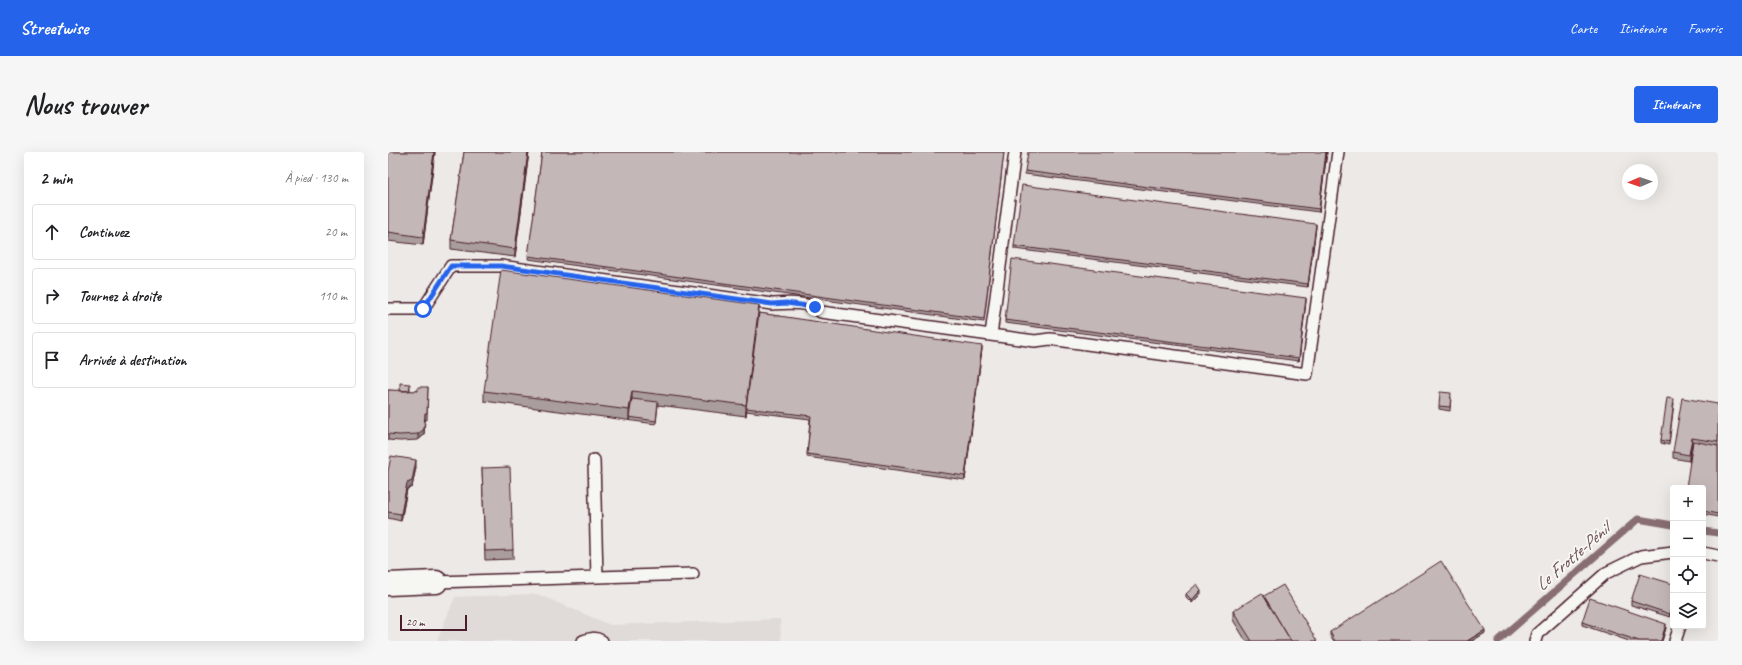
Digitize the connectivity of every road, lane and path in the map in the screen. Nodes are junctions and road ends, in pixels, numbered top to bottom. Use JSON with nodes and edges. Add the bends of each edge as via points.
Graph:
{"nodes":[{"id":1,"x":1015,"y":152,"type":"edge"},
{"id":2,"x":1338,"y":152,"type":"edge"},
{"id":3,"x":388,"y":309,"type":"edge"},
{"id":4,"x":991,"y":335,"type":"junction"},
{"id":5,"x":594,"y":460,"type":"dead end"},
{"id":6,"x":1670,"y":552,"type":"edge"},
{"id":7,"x":1706,"y":555,"type":"edge"},
{"id":8,"x":1718,"y":556,"type":"edge"},
{"id":9,"x":693,"y":574,"type":"dead end"},
{"id":10,"x":597,"y":577,"type":"junction"},
{"id":11,"x":436,"y":582,"type":"joint"},
{"id":12,"x":388,"y":584,"type":"edge"},
{"id":13,"x":1679,"y":629,"type":"edge"},
{"id":14,"x":583,"y":641,"type":"edge"},
{"id":15,"x":602,"y":641,"type":"edge"},
{"id":16,"x":1535,"y":641,"type":"edge"},
{"id":17,"x":1675,"y":641,"type":"edge"}],
"edges":[{"from":1,"to":4,"type":"lane"},
{"from":2,"to":4,"type":"lane","via":[[1307,374],[1050,339],[1035,341]]},
{"from":3,"to":4,"type":"lane","via":[[423,309],[451,266],[501,266],[772,304],[808,306],[815,307],[821,312]]},
{"from":5,"to":10,"type":"lane"},
{"from":6,"to":16,"type":"lane","via":[[1641,556],[1606,572],[1537,634]]},
{"from":7,"to":8,"type":"lane"},
{"from":9,"to":10,"type":"lane"},
{"from":10,"to":11,"type":"lane"},
{"from":11,"to":12,"type":"street"},
{"from":13,"to":17,"type":"lane"},
{"from":14,"to":15,"type":"lane","via":[[597,638]]}]}
